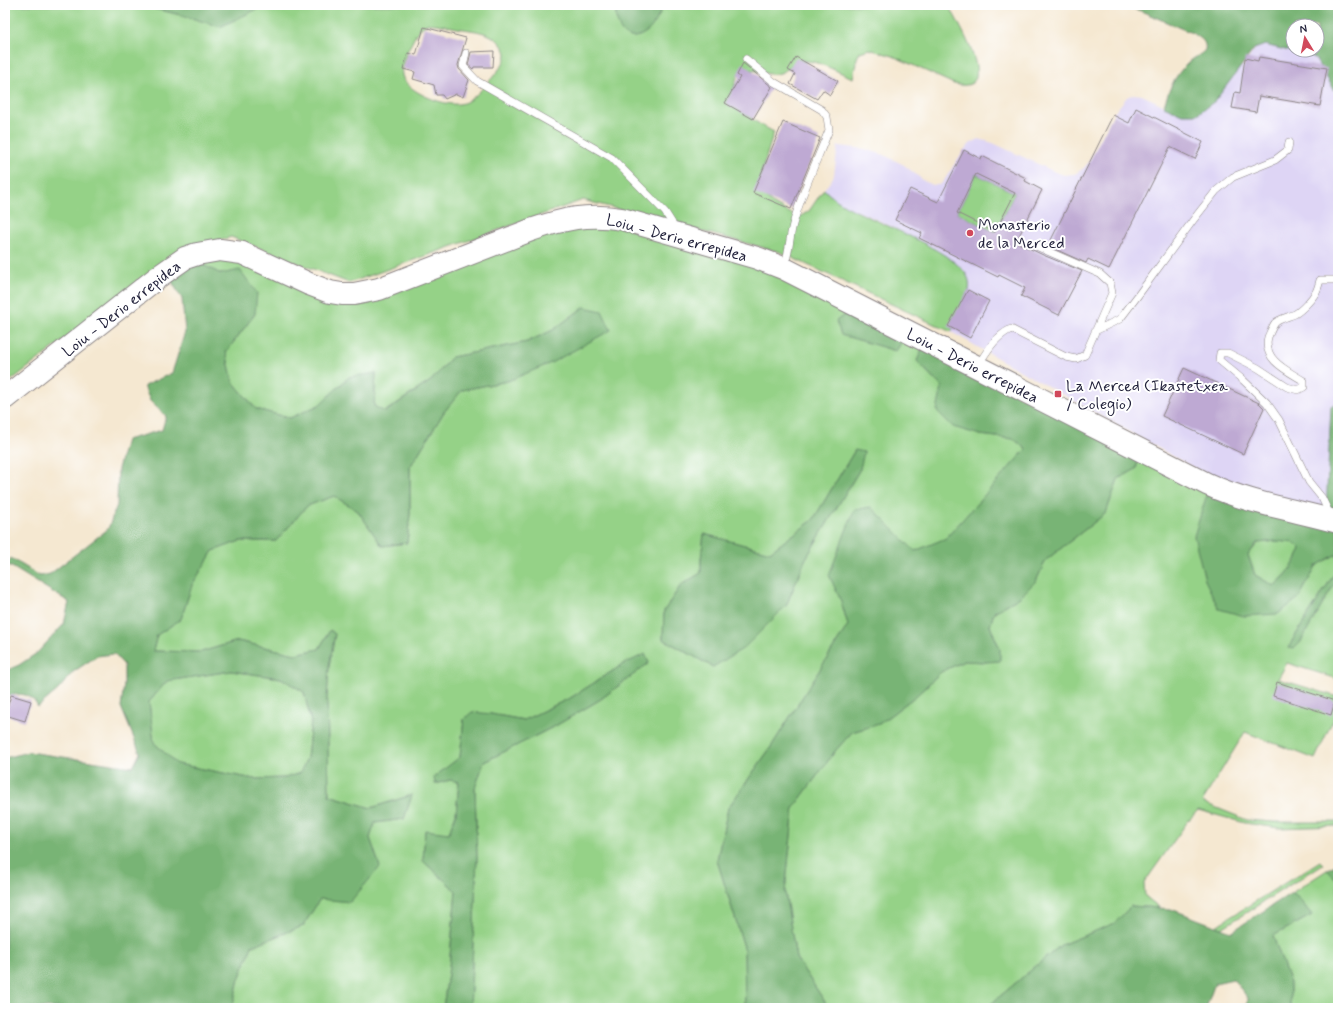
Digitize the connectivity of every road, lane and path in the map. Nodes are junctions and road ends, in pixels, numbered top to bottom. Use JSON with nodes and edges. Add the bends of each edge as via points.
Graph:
{"nodes":[{"id":1,"x":466,"y":53,"type":"dead end"},
{"id":2,"x":746,"y":59,"type":"dead end"},
{"id":3,"x":1289,"y":142,"type":"dead end"},
{"id":4,"x":674,"y":235,"type":"junction"},
{"id":5,"x":1036,"y":246,"type":"dead end"},
{"id":6,"x":783,"y":268,"type":"junction"},
{"id":7,"x":1338,"y":280,"type":"edge"},
{"id":8,"x":1095,"y":331,"type":"junction"},
{"id":9,"x":977,"y":367,"type":"junction"},
{"id":10,"x":5,"y":398,"type":"edge"},
{"id":11,"x":1336,"y":521,"type":"edge"}],
"edges":[{"from":1,"to":4,"type":"lane","via":[[463,66],[477,81],[612,158],[665,212],[672,223]]},
{"from":2,"to":6,"type":"lane","via":[[774,82],[822,110],[828,117],[829,130],[794,219]]},
{"from":3,"to":8,"type":"lane","via":[[1288,150],[1275,160],[1233,178],[1216,191],[1120,319]]},
{"from":4,"to":6,"type":"main road","name":"Loiu - Derio errepidea"},
{"from":4,"to":10,"type":"main road","name":"Loiu - Derio errepidea","via":[[605,216],[573,218],[531,230],[379,289],[354,294],[320,289],[242,253],[220,250],[197,254],[180,261],[158,277]]},
{"from":5,"to":8,"type":"lane","via":[[1100,274],[1110,283],[1112,293]]},
{"from":6,"to":9,"type":"main road","name":"Loiu - Derio errepidea"},
{"from":7,"to":11,"type":"lane","via":[[1320,280],[1310,300],[1295,314],[1275,323],[1269,334],[1269,353],[1276,363],[1304,381],[1304,387],[1298,390],[1286,387],[1258,368],[1228,353],[1220,353],[1219,360],[1267,403],[1279,420],[1309,482]]},
{"from":8,"to":9,"type":"lane","via":[[1085,355],[1076,359],[1066,358],[1011,329],[1001,334],[991,345]]},
{"from":9,"to":11,"type":"main road","name":"Loiu - Derio errepidea","via":[[1222,491]]}]}
